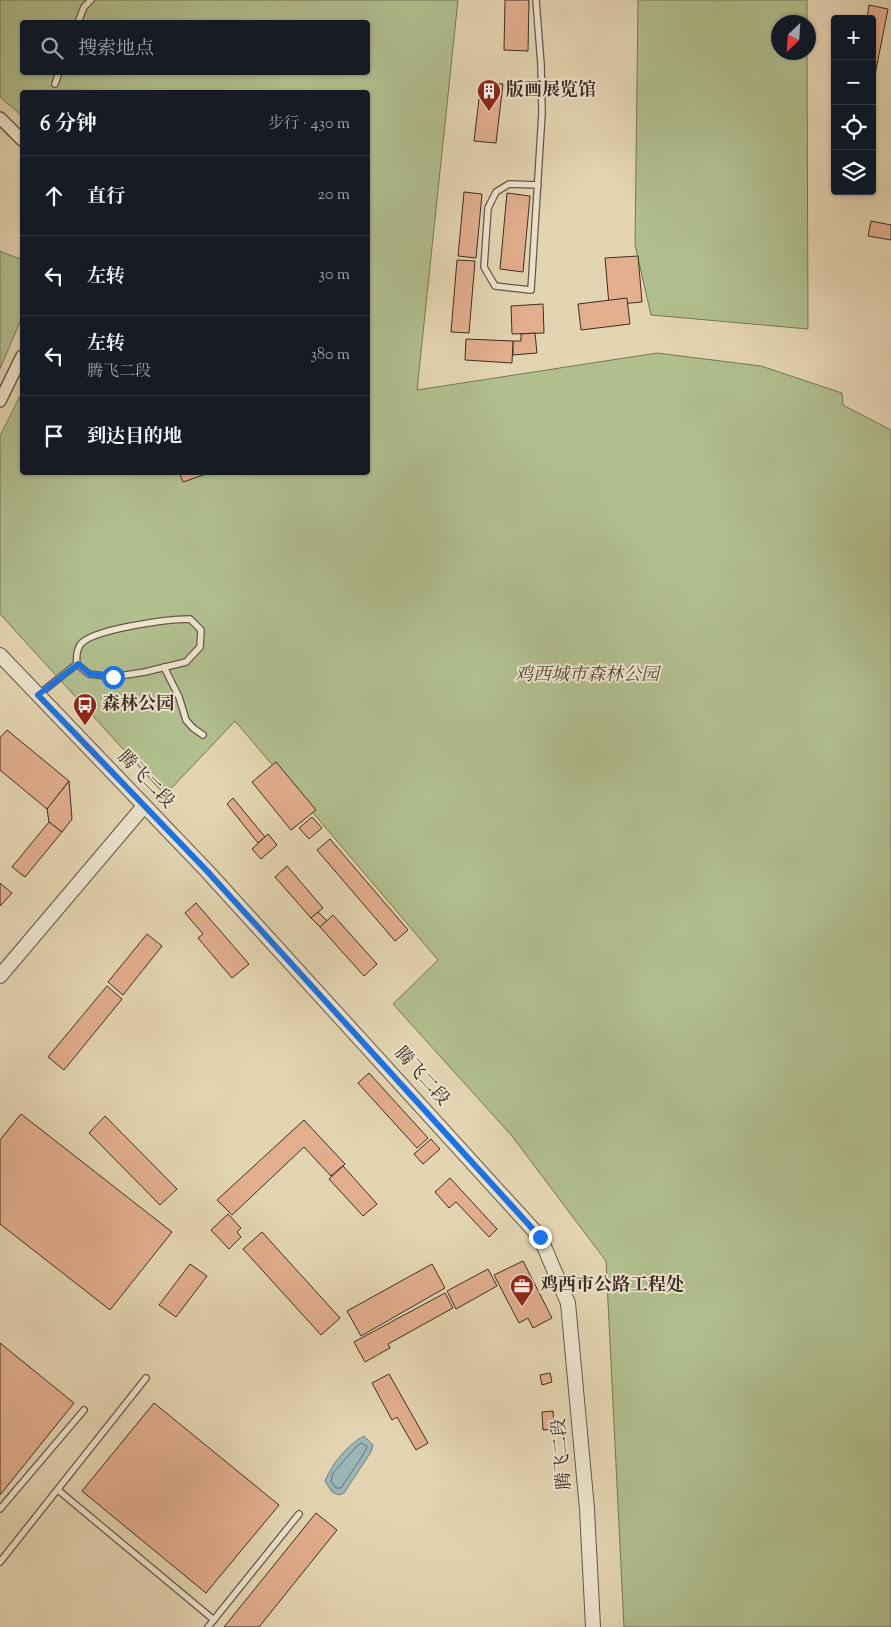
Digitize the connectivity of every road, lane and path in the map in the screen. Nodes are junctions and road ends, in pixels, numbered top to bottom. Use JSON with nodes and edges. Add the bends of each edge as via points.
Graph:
{"nodes":[{"id":1,"x":91,"y":0,"type":"edge"},
{"id":2,"x":536,"y":0,"type":"edge"},
{"id":3,"x":79,"y":20,"type":"edge"},
{"id":4,"x":58,"y":75,"type":"edge"},
{"id":5,"x":55,"y":84,"type":"dead end"},
{"id":6,"x":0,"y":118,"type":"edge"},
{"id":7,"x":20,"y":138,"type":"edge"},
{"id":8,"x":538,"y":185,"type":"junction"},
{"id":9,"x":20,"y":360,"type":"edge"},
{"id":10,"x":0,"y":401,"type":"edge"},
{"id":11,"x":0,"y":655,"type":"edge"},
{"id":12,"x":78,"y":664,"type":"junction"},
{"id":13,"x":164,"y":668,"type":"junction"},
{"id":14,"x":38,"y":695,"type":"junction"},
{"id":15,"x":203,"y":735,"type":"dead end"},
{"id":16,"x":144,"y":806,"type":"junction"},
{"id":17,"x":0,"y":976,"type":"edge"},
{"id":18,"x":146,"y":1378,"type":"dead end"},
{"id":19,"x":84,"y":1410,"type":"dead end"},
{"id":20,"x":58,"y":1490,"type":"junction"},
{"id":21,"x":0,"y":1508,"type":"edge"},
{"id":22,"x":299,"y":1514,"type":"dead end"},
{"id":23,"x":0,"y":1562,"type":"edge"},
{"id":24,"x":214,"y":1620,"type":"junction"},
{"id":25,"x":208,"y":1627,"type":"edge"},
{"id":26,"x":593,"y":1627,"type":"edge"}],
"edges":[{"from":1,"to":3,"type":"lane"},
{"from":2,"to":8,"type":"lane","via":[[542,112]]},
{"from":4,"to":5,"type":"lane"},
{"from":6,"to":7,"type":"street"},
{"from":8,"to":8,"type":"lane","via":[[531,290],[495,286],[484,267],[488,208],[496,192],[509,184]]},
{"from":9,"to":10,"type":"street"},
{"from":11,"to":14,"type":"street","name":"腾飞二段"},
{"from":12,"to":13,"type":"lane","via":[[90,674],[113,677]]},
{"from":12,"to":13,"type":"lane","via":[[76,654],[81,644],[97,634],[167,619],[190,619],[201,630],[200,647],[186,662]]},
{"from":12,"to":14,"type":"lane"},
{"from":13,"to":15,"type":"lane","via":[[179,697],[186,720]]},
{"from":14,"to":16,"type":"street","name":"腾飞二段"},
{"from":16,"to":17,"type":"street"},
{"from":16,"to":26,"type":"street","name":"腾飞二段","via":[[540,1237],[568,1303],[587,1509]]},
{"from":18,"to":20,"type":"lane"},
{"from":19,"to":21,"type":"lane"},
{"from":20,"to":23,"type":"lane"},
{"from":20,"to":24,"type":"lane"},
{"from":22,"to":24,"type":"lane"},
{"from":24,"to":25,"type":"lane"}]}
